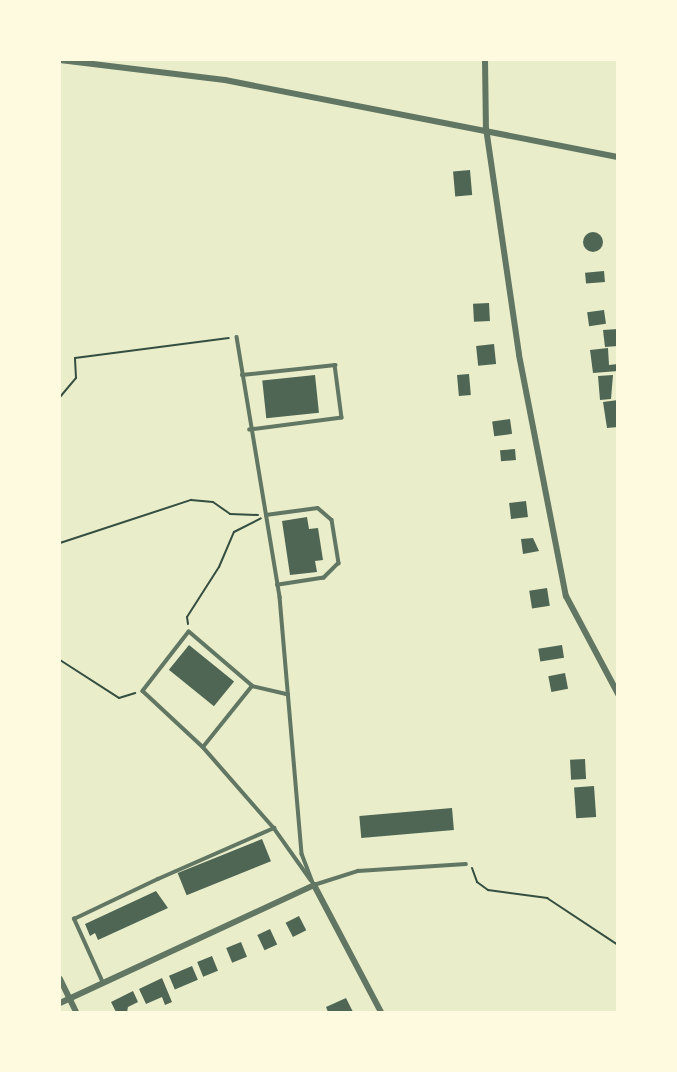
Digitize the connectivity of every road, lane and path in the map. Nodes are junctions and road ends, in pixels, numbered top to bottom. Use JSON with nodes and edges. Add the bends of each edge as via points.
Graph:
{"nodes":[{"id":1,"x":60,"y":60,"type":"edge"},
{"id":2,"x":485,"y":60,"type":"edge"},
{"id":3,"x":486,"y":128,"type":"junction"},
{"id":4,"x":618,"y":157,"type":"edge"},
{"id":5,"x":237,"y":337,"type":"joint"},
{"id":6,"x":242,"y":375,"type":"junction"},
{"id":7,"x":60,"y":397,"type":"edge"},
{"id":8,"x":250,"y":430,"type":"junction"},
{"id":9,"x":265,"y":515,"type":"junction"},
{"id":10,"x":60,"y":544,"type":"edge"},
{"id":11,"x":278,"y":585,"type":"junction"},
{"id":12,"x":188,"y":632,"type":"junction"},
{"id":13,"x":60,"y":660,"type":"edge"},
{"id":14,"x":252,"y":685,"type":"junction"},
{"id":15,"x":143,"y":691,"type":"junction"},
{"id":16,"x":289,"y":694,"type":"junction"},
{"id":17,"x":618,"y":694,"type":"edge"},
{"id":18,"x":203,"y":747,"type":"junction"},
{"id":19,"x":274,"y":828,"type":"junction"},
{"id":20,"x":466,"y":864,"type":"joint"},
{"id":21,"x":314,"y":885,"type":"junction"},
{"id":22,"x":618,"y":945,"type":"edge"},
{"id":23,"x":60,"y":979,"type":"edge"},
{"id":24,"x":102,"y":981,"type":"junction"},
{"id":25,"x":69,"y":999,"type":"junction"},
{"id":26,"x":60,"y":1003,"type":"edge"},
{"id":27,"x":76,"y":1013,"type":"edge"},
{"id":28,"x":381,"y":1013,"type":"edge"}],
"edges":[{"from":1,"to":3,"type":"street","via":[[225,80]]},
{"from":2,"to":3,"type":"street"},
{"from":3,"to":4,"type":"street"},
{"from":3,"to":17,"type":"street","via":[[519,355],[566,596]]},
{"from":5,"to":6,"type":"lane"},
{"from":5,"to":7,"type":"path","via":[[75,358],[76,378]]},
{"from":6,"to":8,"type":"lane"},
{"from":6,"to":8,"type":"lane","via":[[335,365],[342,418]]},
{"from":8,"to":9,"type":"lane"},
{"from":9,"to":10,"type":"path","via":[[230,514],[213,502],[191,500]]},
{"from":9,"to":11,"type":"lane"},
{"from":9,"to":11,"type":"lane","via":[[318,508],[332,520],[339,563],[324,578]]},
{"from":9,"to":12,"type":"path","via":[[234,532],[219,567],[187,617]]},
{"from":11,"to":16,"type":"lane"},
{"from":12,"to":14,"type":"lane"},
{"from":12,"to":15,"type":"lane"},
{"from":13,"to":15,"type":"path","via":[[119,698]]},
{"from":14,"to":16,"type":"lane"},
{"from":14,"to":18,"type":"lane"},
{"from":15,"to":18,"type":"lane"},
{"from":16,"to":21,"type":"lane","via":[[302,854]]},
{"from":18,"to":19,"type":"lane"},
{"from":19,"to":21,"type":"lane"},
{"from":19,"to":24,"type":"lane","via":[[74,919]]},
{"from":20,"to":21,"type":"lane","via":[[358,871]]},
{"from":20,"to":22,"type":"path","via":[[475,869],[477,882],[488,890],[547,898]]},
{"from":21,"to":24,"type":"street"},
{"from":21,"to":28,"type":"street"},
{"from":23,"to":25,"type":"street"},
{"from":24,"to":25,"type":"street"},
{"from":25,"to":26,"type":"street"},
{"from":25,"to":27,"type":"street"}]}
